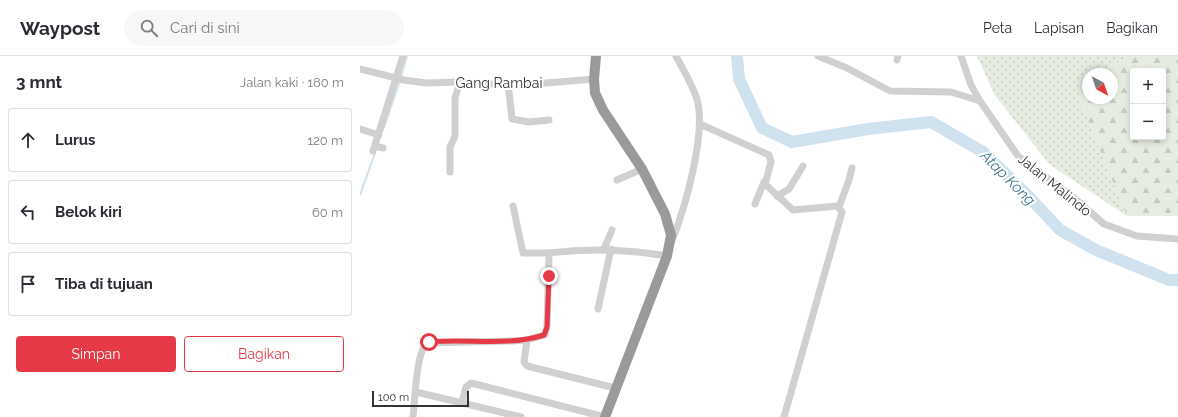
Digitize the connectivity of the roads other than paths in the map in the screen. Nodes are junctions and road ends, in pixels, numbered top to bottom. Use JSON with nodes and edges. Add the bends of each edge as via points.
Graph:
{"nodes":[{"id":1,"x":403,"y":56,"type":"edge"},
{"id":2,"x":596,"y":56,"type":"edge"},
{"id":3,"x":676,"y":56,"type":"edge"},
{"id":4,"x":818,"y":56,"type":"edge"},
{"id":5,"x":961,"y":56,"type":"edge"},
{"id":6,"x":360,"y":69,"type":"edge"},
{"id":7,"x":400,"y":79,"type":"junction"},
{"id":8,"x":594,"y":79,"type":"junction"},
{"id":9,"x":460,"y":82,"type":"junction"},
{"id":10,"x":508,"y":84,"type":"junction"},
{"id":11,"x":980,"y":101,"type":"junction"},
{"id":12,"x":549,"y":120,"type":"dead end"},
{"id":13,"x":700,"y":124,"type":"junction"},
{"id":14,"x":360,"y":129,"type":"edge"},
{"id":15,"x":378,"y":134,"type":"junction"},
{"id":16,"x":377,"y":148,"type":"dead end"},
{"id":17,"x":803,"y":166,"type":"dead end"},
{"id":18,"x":852,"y":168,"type":"dead end"},
{"id":19,"x":642,"y":169,"type":"junction"},
{"id":20,"x":450,"y":172,"type":"dead end"},
{"id":21,"x":617,"y":180,"type":"dead end"},
{"id":22,"x":764,"y":182,"type":"junction"},
{"id":23,"x":776,"y":196,"type":"junction"},
{"id":24,"x":755,"y":204,"type":"dead end"},
{"id":25,"x":514,"y":206,"type":"dead end"},
{"id":26,"x":839,"y":207,"type":"junction"},
{"id":27,"x":612,"y":230,"type":"dead end"},
{"id":28,"x":1178,"y":239,"type":"edge"},
{"id":29,"x":670,"y":245,"type":"junction"},
{"id":30,"x":607,"y":249,"type":"junction"},
{"id":31,"x":549,"y":253,"type":"junction"},
{"id":32,"x":667,"y":256,"type":"junction"},
{"id":33,"x":598,"y":309,"type":"dead end"},
{"id":34,"x":527,"y":340,"type":"junction"},
{"id":35,"x":615,"y":388,"type":"junction"},
{"id":36,"x":416,"y":392,"type":"junction"},
{"id":37,"x":462,"y":402,"type":"junction"},
{"id":38,"x":413,"y":417,"type":"edge"},
{"id":39,"x":521,"y":417,"type":"edge"},
{"id":40,"x":605,"y":417,"type":"edge"},
{"id":41,"x":784,"y":417,"type":"edge"}],
"edges":[{"from":1,"to":7,"type":"street"},
{"from":2,"to":8,"type":"highway"},
{"from":3,"to":13,"type":"street","via":[[698,103]]},
{"from":4,"to":11,"type":"street","via":[[848,68],[890,91],[951,92]]},
{"from":5,"to":11,"type":"street","name":"Jalan Malindo","via":[[971,85]]},
{"from":6,"to":7,"type":"street","name":"Gang Rambai"},
{"from":7,"to":9,"type":"street","name":"Gang Rambai","via":[[426,83]]},
{"from":7,"to":15,"type":"street"},
{"from":8,"to":10,"type":"street","name":"Gang Rambai"},
{"from":8,"to":19,"type":"highway","via":[[598,100]]},
{"from":9,"to":10,"type":"street","name":"Gang Rambai"},
{"from":9,"to":20,"type":"street","via":[[455,98],[455,136],[450,147]]},
{"from":10,"to":12,"type":"street","via":[[512,119],[528,122]]},
{"from":11,"to":28,"type":"street","name":"Jalan Malindo","via":[[1018,156],[1104,224],[1137,236]]},
{"from":13,"to":22,"type":"street","via":[[769,156],[771,162]]},
{"from":13,"to":29,"type":"street","via":[[685,204]]},
{"from":14,"to":15,"type":"street"},
{"from":15,"to":16,"type":"street"},
{"from":17,"to":23,"type":"street","via":[[789,189]]},
{"from":18,"to":26,"type":"street"},
{"from":19,"to":21,"type":"street"},
{"from":19,"to":29,"type":"highway","via":[[665,214],[671,235]]},
{"from":22,"to":23,"type":"street"},
{"from":22,"to":24,"type":"street"},
{"from":23,"to":26,"type":"street","via":[[793,210]]},
{"from":25,"to":31,"type":"street","via":[[523,253]]},
{"from":26,"to":41,"type":"street","via":[[842,216]]},
{"from":27,"to":30,"type":"street"},
{"from":29,"to":32,"type":"highway"},
{"from":30,"to":31,"type":"street"},
{"from":30,"to":32,"type":"street","via":[[635,250]]},
{"from":30,"to":33,"type":"street"},
{"from":31,"to":34,"type":"street","via":[[546,333]]},
{"from":32,"to":35,"type":"highway"},
{"from":34,"to":35,"type":"street","via":[[524,362],[527,366]]},
{"from":34,"to":36,"type":"street","via":[[427,343],[423,347]]},
{"from":35,"to":40,"type":"highway"},
{"from":36,"to":37,"type":"street"},
{"from":36,"to":38,"type":"street"},
{"from":37,"to":39,"type":"street"},
{"from":37,"to":40,"type":"street","via":[[466,387],[471,383]]}]}
